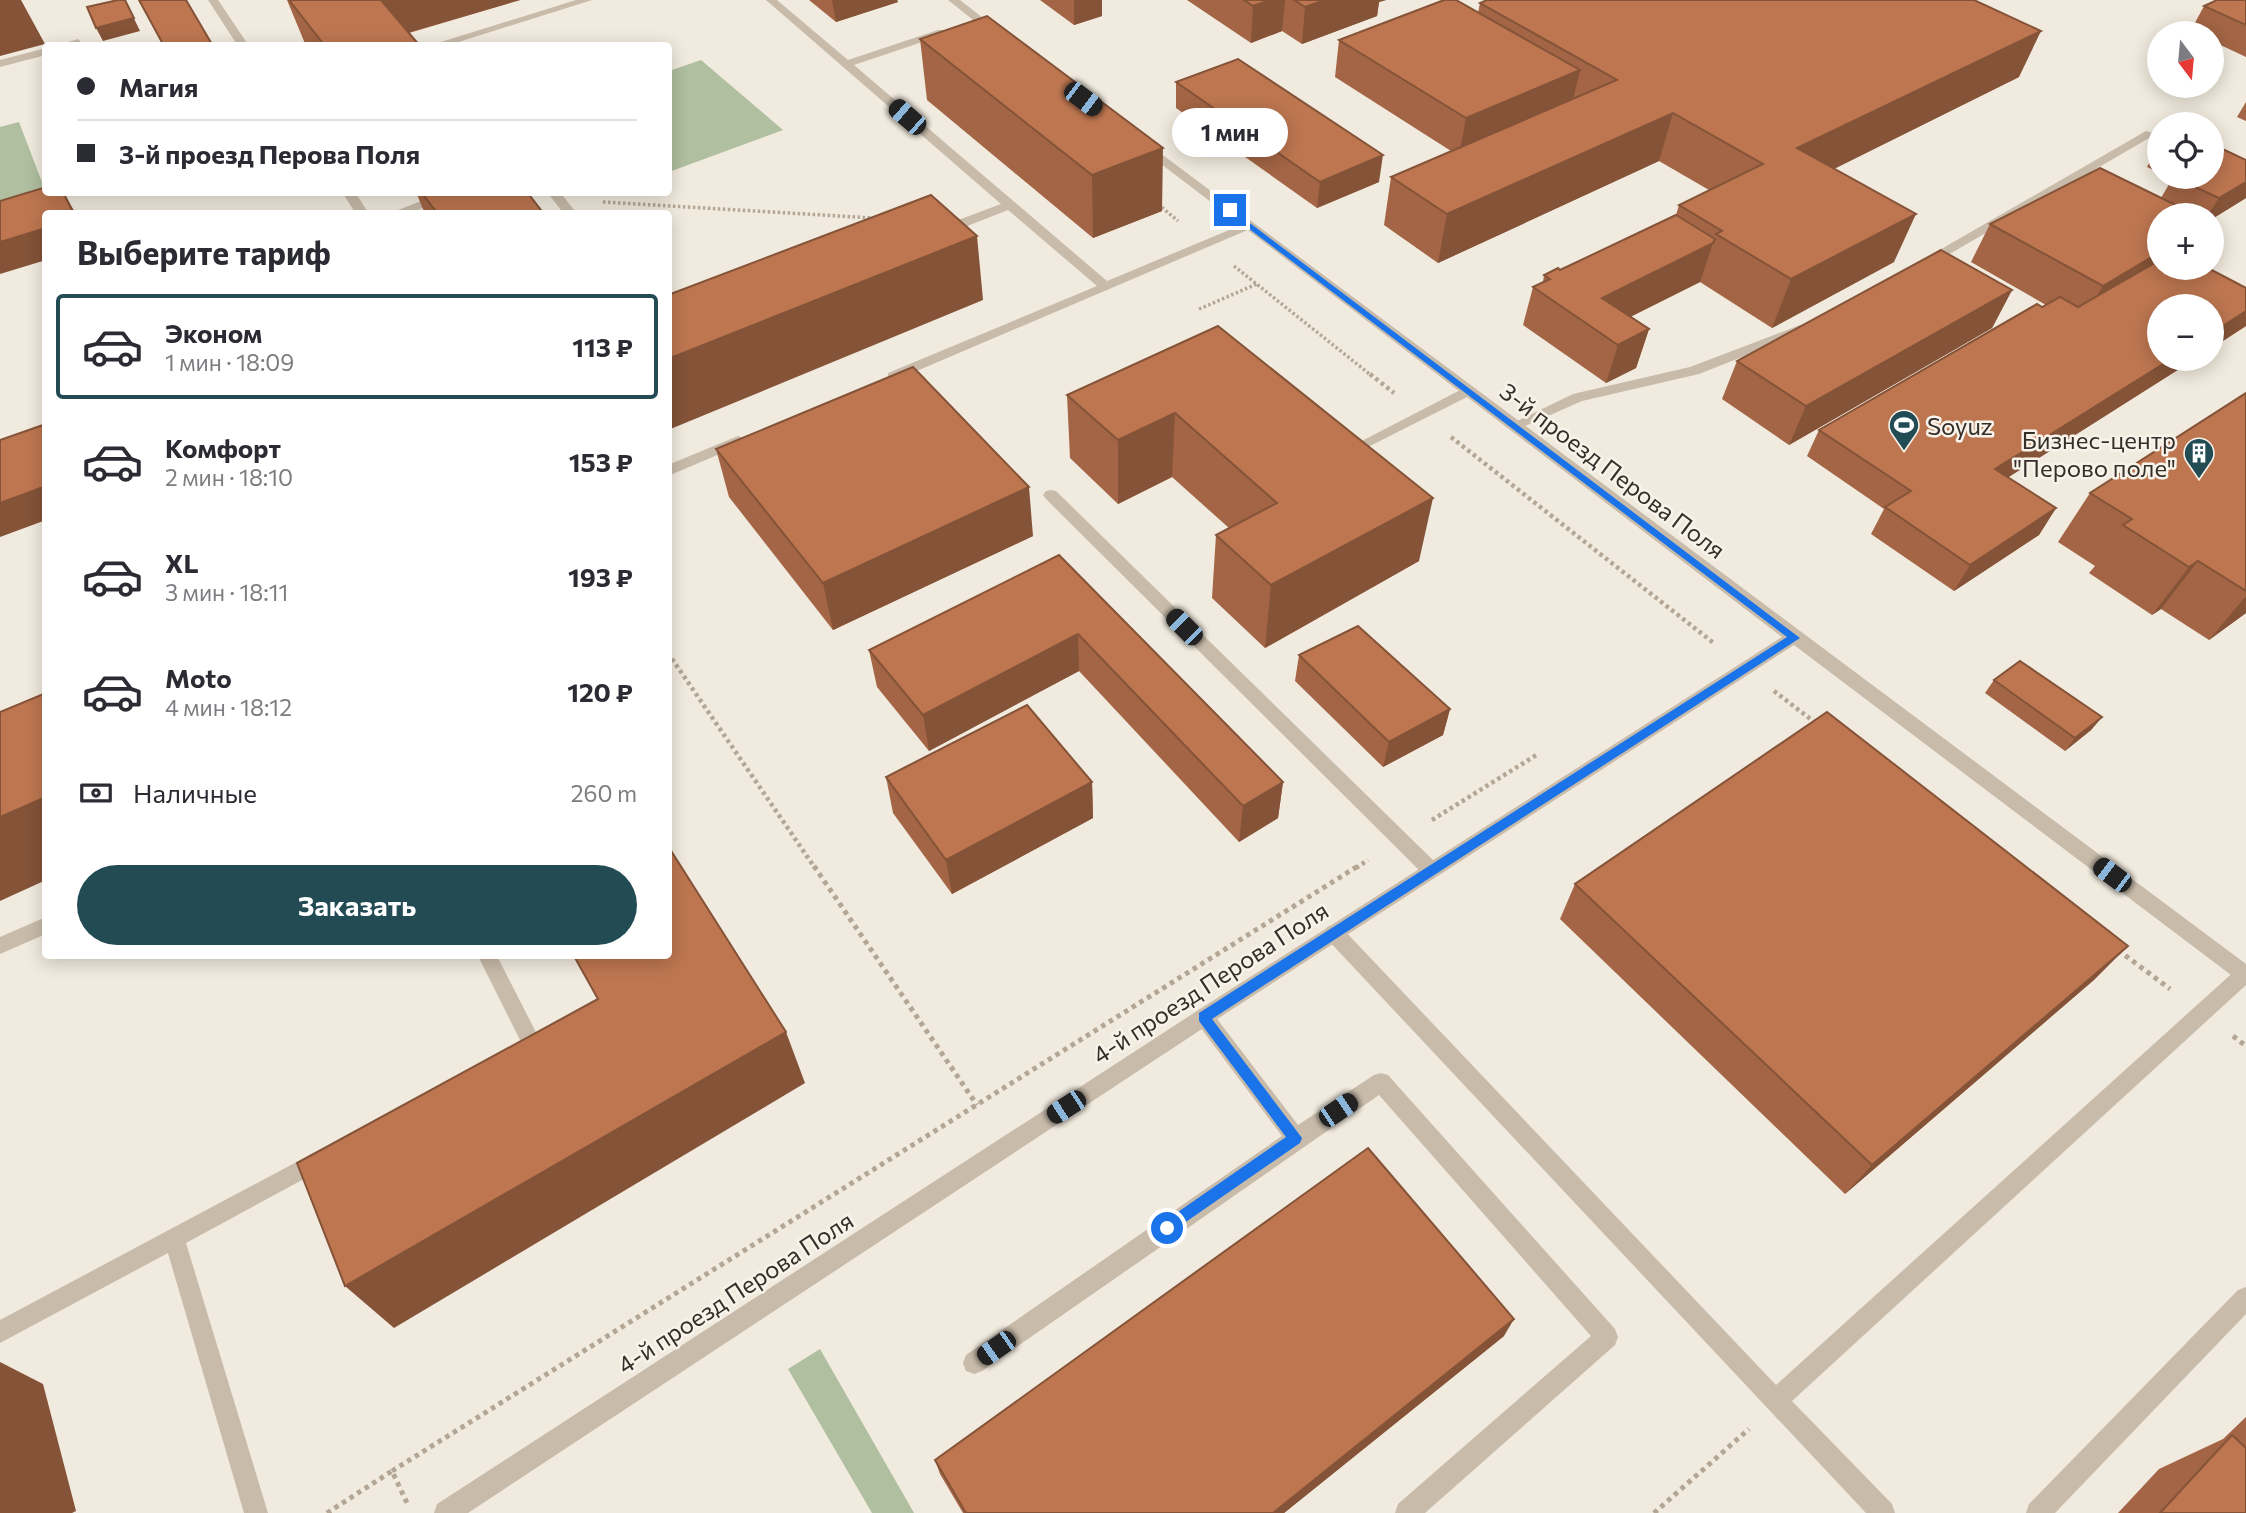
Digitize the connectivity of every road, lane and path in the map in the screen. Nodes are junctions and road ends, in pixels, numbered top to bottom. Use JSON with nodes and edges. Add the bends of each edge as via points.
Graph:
{"nodes":[{"id":1,"x":213,"y":0,"type":"edge"},
{"id":2,"x":587,"y":0,"type":"edge"},
{"id":3,"x":771,"y":0,"type":"edge"},
{"id":4,"x":953,"y":0,"type":"edge"},
{"id":5,"x":968,"y":23,"type":"junction"},
{"id":6,"x":241,"y":42,"type":"edge"},
{"id":7,"x":446,"y":42,"type":"edge"},
{"id":8,"x":1011,"y":44,"type":"edge"},
{"id":9,"x":42,"y":52,"type":"edge"},
{"id":10,"x":0,"y":64,"type":"edge"},
{"id":11,"x":846,"y":64,"type":"junction"},
{"id":12,"x":1131,"y":135,"type":"edge"},
{"id":13,"x":2147,"y":136,"type":"edge"},
{"id":14,"x":446,"y":196,"type":"edge"},
{"id":15,"x":556,"y":196,"type":"edge"},
{"id":16,"x":1155,"y":202,"type":"edge"},
{"id":17,"x":1010,"y":205,"type":"junction"},
{"id":18,"x":405,"y":210,"type":"edge"},
{"id":19,"x":568,"y":210,"type":"edge"},
{"id":20,"x":878,"y":219,"type":"edge"},
{"id":21,"x":1251,"y":226,"type":"junction"},
{"id":22,"x":924,"y":238,"type":"edge"},
{"id":23,"x":1207,"y":244,"type":"junction"},
{"id":24,"x":1914,"y":269,"type":"edge"},
{"id":25,"x":1257,"y":284,"type":"junction"},
{"id":26,"x":1106,"y":287,"type":"junction"},
{"id":27,"x":1199,"y":309,"type":"dead end"},
{"id":28,"x":1819,"y":321,"type":"edge"},
{"id":29,"x":874,"y":384,"type":"edge"},
{"id":30,"x":1470,"y":390,"type":"junction"},
{"id":31,"x":1421,"y":414,"type":"junction"},
{"id":32,"x":1516,"y":425,"type":"junction"},
{"id":33,"x":746,"y":438,"type":"edge"},
{"id":34,"x":1360,"y":445,"type":"edge"},
{"id":35,"x":672,"y":469,"type":"edge"},
{"id":36,"x":1051,"y":495,"type":"dead end"},
{"id":37,"x":1794,"y":638,"type":"junction"},
{"id":38,"x":1715,"y":643,"type":"junction"},
{"id":39,"x":1703,"y":651,"type":"dead end"},
{"id":40,"x":672,"y":659,"type":"edge"},
{"id":41,"x":1744,"y":669,"type":"junction"},
{"id":42,"x":1771,"y":689,"type":"dead end"},
{"id":43,"x":1826,"y":731,"type":"edge"},
{"id":44,"x":1540,"y":753,"type":"dead end"},
{"id":45,"x":1400,"y":841,"type":"junction"},
{"id":46,"x":1431,"y":870,"type":"junction"},
{"id":47,"x":42,"y":927,"type":"edge"},
{"id":48,"x":1334,"y":933,"type":"junction"},
{"id":49,"x":0,"y":946,"type":"edge"},
{"id":50,"x":2114,"y":947,"type":"edge"},
{"id":51,"x":489,"y":959,"type":"edge"},
{"id":52,"x":2246,"y":974,"type":"edge"},
{"id":53,"x":2202,"y":1013,"type":"junction"},
{"id":54,"x":1204,"y":1017,"type":"junction"},
{"id":55,"x":2246,"y":1046,"type":"edge"},
{"id":56,"x":497,"y":1065,"type":"edge"},
{"id":57,"x":977,"y":1105,"type":"junction"},
{"id":58,"x":1296,"y":1138,"type":"junction"},
{"id":59,"x":341,"y":1148,"type":"edge"},
{"id":60,"x":174,"y":1238,"type":"junction"},
{"id":61,"x":2246,"y":1298,"type":"edge"},
{"id":62,"x":0,"y":1332,"type":"edge"},
{"id":63,"x":974,"y":1363,"type":"dead end"},
{"id":64,"x":1775,"y":1401,"type":"junction"},
{"id":65,"x":1750,"y":1428,"type":"dead end"},
{"id":66,"x":392,"y":1471,"type":"junction"},
{"id":67,"x":256,"y":1513,"type":"edge"},
{"id":68,"x":327,"y":1513,"type":"edge"},
{"id":69,"x":411,"y":1513,"type":"edge"},
{"id":70,"x":446,"y":1513,"type":"edge"},
{"id":71,"x":1407,"y":1513,"type":"edge"},
{"id":72,"x":1654,"y":1513,"type":"edge"},
{"id":73,"x":1883,"y":1513,"type":"edge"},
{"id":74,"x":2038,"y":1513,"type":"edge"}],
"edges":[{"from":1,"to":6,"type":"street"},
{"from":2,"to":7,"type":"street"},
{"from":3,"to":11,"type":"street"},
{"from":4,"to":5,"type":"street"},
{"from":5,"to":8,"type":"street"},
{"from":5,"to":11,"type":"street"},
{"from":9,"to":10,"type":"street"},
{"from":11,"to":17,"type":"street"},
{"from":12,"to":21,"type":"street","name":"3-й проезд Перова Поля"},
{"from":13,"to":24,"type":"street"},
{"from":14,"to":18,"type":"street"},
{"from":15,"to":19,"type":"street"},
{"from":15,"to":20,"type":"path"},
{"from":16,"to":23,"type":"path"},
{"from":17,"to":22,"type":"street"},
{"from":17,"to":26,"type":"street"},
{"from":21,"to":23,"type":"street"},
{"from":21,"to":30,"type":"street","name":"3-й проезд Перова Поля"},
{"from":23,"to":25,"type":"path"},
{"from":23,"to":26,"type":"street"},
{"from":25,"to":27,"type":"path"},
{"from":25,"to":31,"type":"path"},
{"from":26,"to":29,"type":"street"},
{"from":28,"to":32,"type":"street","via":[[1694,371],[1578,397]]},
{"from":30,"to":31,"type":"street"},
{"from":30,"to":32,"type":"street","name":"3-й проезд Перова Поля"},
{"from":31,"to":34,"type":"street"},
{"from":31,"to":38,"type":"path"},
{"from":32,"to":37,"type":"street","name":"3-й проезд Перова Поля"},
{"from":33,"to":35,"type":"street"},
{"from":36,"to":45,"type":"street"},
{"from":37,"to":41,"type":"street","name":"4-й проезд Перова Поля"},
{"from":37,"to":52,"type":"street","name":"3-й проезд Перова Поля"},
{"from":38,"to":39,"type":"path"},
{"from":38,"to":41,"type":"path"},
{"from":40,"to":57,"type":"path"},
{"from":41,"to":46,"type":"street","name":"4-й проезд Перова Поля"},
{"from":42,"to":43,"type":"path"},
{"from":44,"to":45,"type":"path"},
{"from":45,"to":46,"type":"street"},
{"from":45,"to":57,"type":"path"},
{"from":46,"to":48,"type":"street","name":"4-й проезд Перова Поля"},
{"from":47,"to":49,"type":"street"},
{"from":48,"to":54,"type":"street","name":"4-й проезд Перова Поля"},
{"from":48,"to":64,"type":"street"},
{"from":50,"to":53,"type":"path"},
{"from":51,"to":56,"type":"street","via":[[533,1046]]},
{"from":52,"to":53,"type":"street"},
{"from":53,"to":55,"type":"path"},
{"from":53,"to":64,"type":"street"},
{"from":54,"to":58,"type":"street"},
{"from":54,"to":70,"type":"street","name":"4-й проезд Перова Поля"},
{"from":57,"to":66,"type":"path"},
{"from":58,"to":63,"type":"street"},
{"from":58,"to":71,"type":"street","via":[[1381,1082],[1607,1337]]},
{"from":59,"to":60,"type":"street"},
{"from":60,"to":62,"type":"street"},
{"from":60,"to":67,"type":"street"},
{"from":61,"to":74,"type":"street"},
{"from":64,"to":73,"type":"street"},
{"from":65,"to":72,"type":"path"},
{"from":66,"to":68,"type":"path"},
{"from":66,"to":69,"type":"path"}]}
